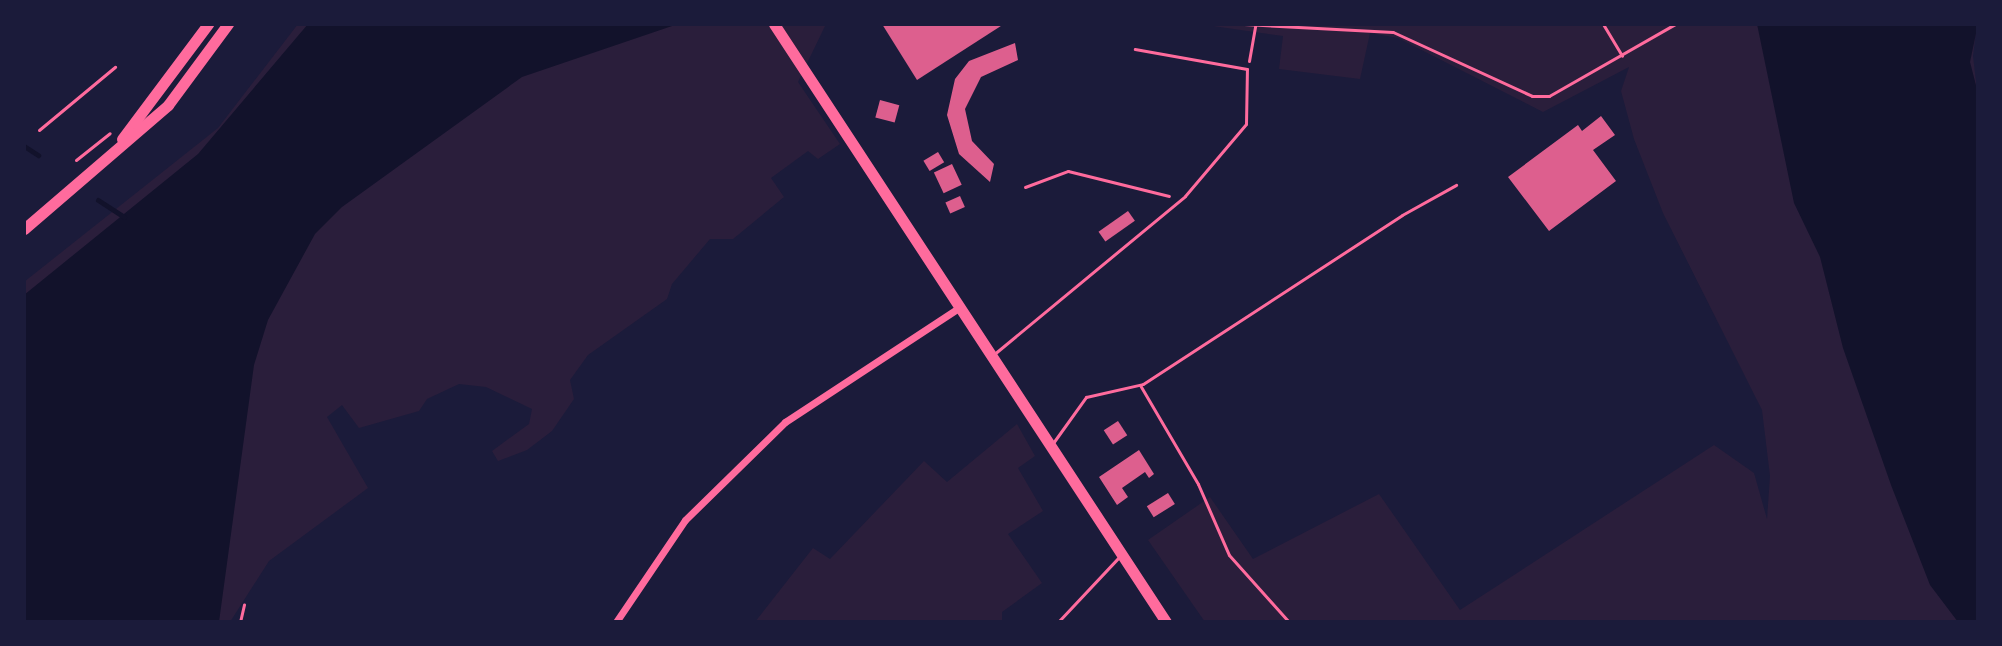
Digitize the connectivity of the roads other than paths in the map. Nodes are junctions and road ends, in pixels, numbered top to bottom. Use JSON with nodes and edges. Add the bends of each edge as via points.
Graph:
{"nodes":[{"id":1,"x":208,"y":24,"type":"edge"},
{"id":2,"x":228,"y":24,"type":"edge"},
{"id":3,"x":774,"y":24,"type":"edge"},
{"id":4,"x":1135,"y":49,"type":"dead end"},
{"id":5,"x":115,"y":67,"type":"dead end"},
{"id":6,"x":39,"y":130,"type":"dead end"},
{"id":7,"x":100,"y":166,"type":"junction"},
{"id":8,"x":1456,"y":185,"type":"dead end"},
{"id":9,"x":24,"y":229,"type":"edge"},
{"id":10,"x":960,"y":307,"type":"junction"},
{"id":11,"x":992,"y":356,"type":"junction"},
{"id":12,"x":1140,"y":385,"type":"junction"},
{"id":13,"x":1051,"y":446,"type":"junction"},
{"id":14,"x":1121,"y":554,"type":"junction"},
{"id":15,"x":244,"y":604,"type":"dead end"},
{"id":16,"x":240,"y":622,"type":"edge"},
{"id":17,"x":616,"y":622,"type":"edge"},
{"id":18,"x":1058,"y":622,"type":"edge"},
{"id":19,"x":1166,"y":622,"type":"edge"},
{"id":20,"x":1289,"y":622,"type":"edge"}],
"edges":[{"from":1,"to":7,"type":"main road"},
{"from":2,"to":7,"type":"main road","via":[[168,105]]},
{"from":3,"to":10,"type":"main road"},
{"from":4,"to":11,"type":"lane","via":[[1247,69],[1246,124],[1181,199]]},
{"from":5,"to":6,"type":"lane"},
{"from":7,"to":9,"type":"main road"},
{"from":8,"to":12,"type":"lane"},
{"from":10,"to":11,"type":"main road"},
{"from":10,"to":17,"type":"street","via":[[785,422],[685,520]]},
{"from":11,"to":13,"type":"main road"},
{"from":12,"to":13,"type":"lane","via":[[1086,397]]},
{"from":12,"to":20,"type":"lane","via":[[1198,484],[1229,555]]},
{"from":13,"to":14,"type":"main road"},
{"from":14,"to":18,"type":"lane"},
{"from":14,"to":19,"type":"main road"},
{"from":15,"to":16,"type":"lane"}]}
